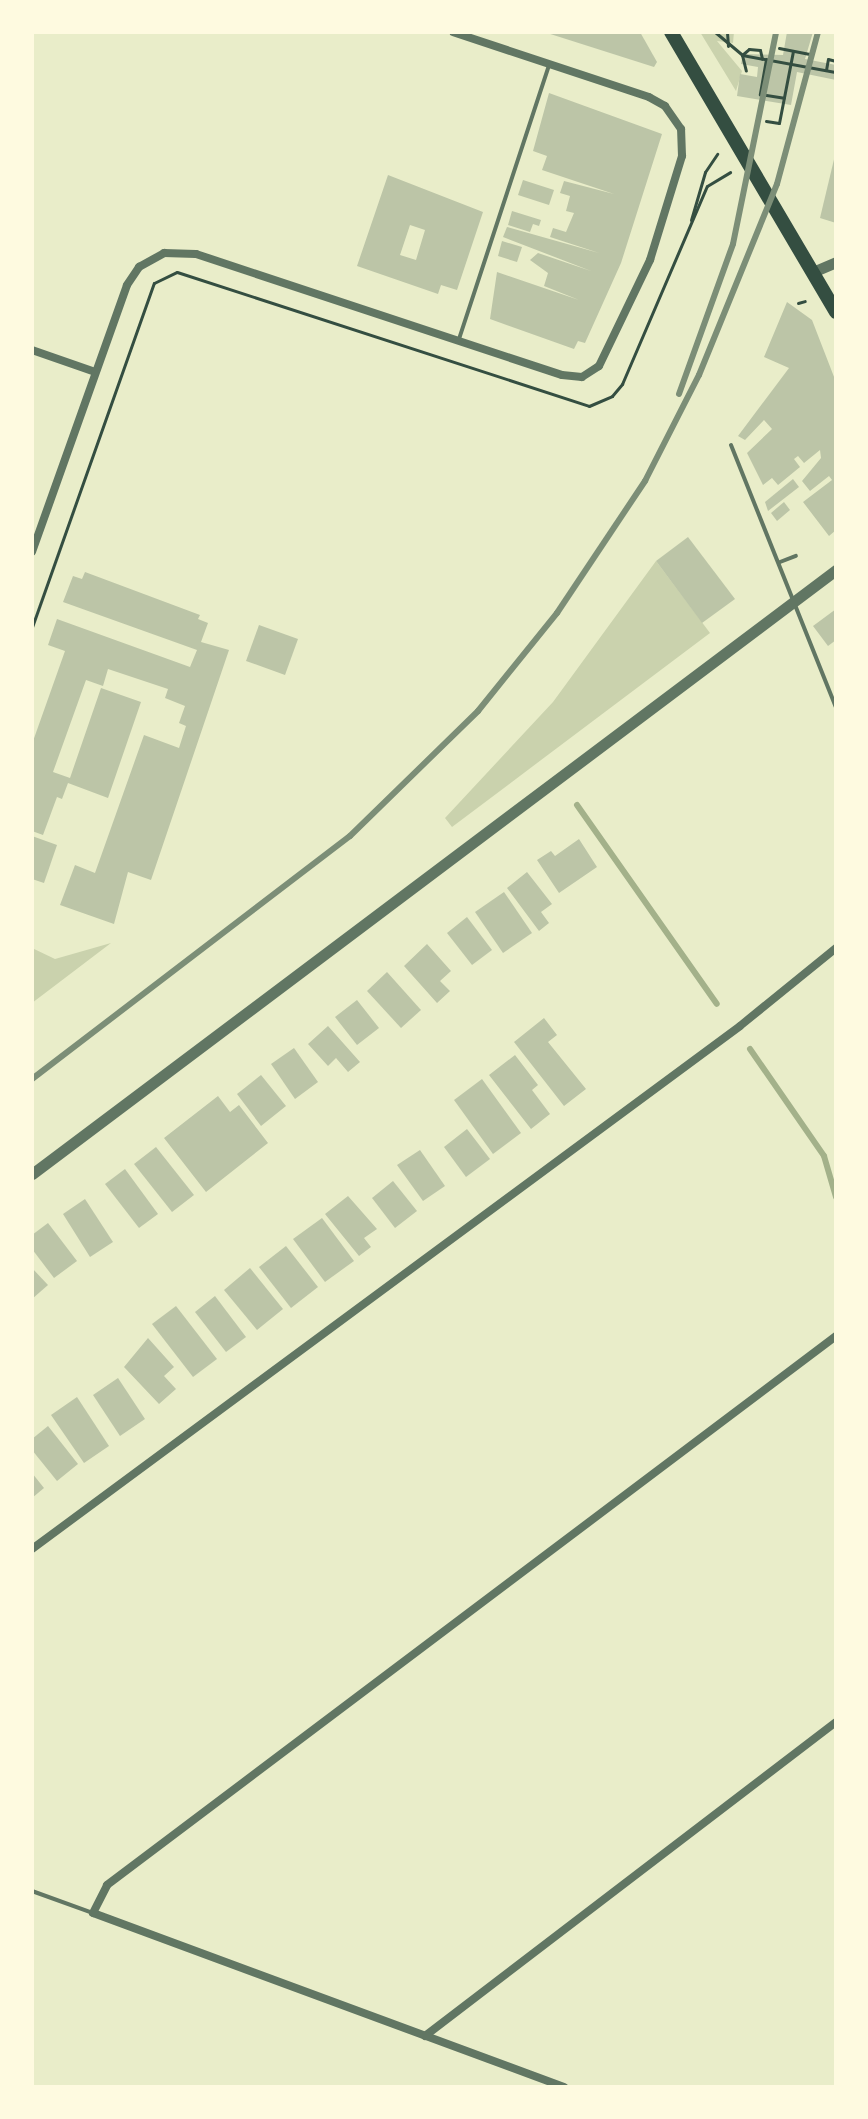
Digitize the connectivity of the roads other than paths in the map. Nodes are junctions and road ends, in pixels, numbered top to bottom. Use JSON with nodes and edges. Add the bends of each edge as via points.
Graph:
{"nodes":[{"id":1,"x":453,"y":32,"type":"edge"},
{"id":2,"x":671,"y":32,"type":"edge"},
{"id":3,"x":550,"y":63,"type":"junction"},
{"id":4,"x":836,"y":262,"type":"edge"},
{"id":5,"x":815,"y":271,"type":"junction"},
{"id":6,"x":836,"y":312,"type":"edge"},
{"id":7,"x":458,"y":341,"type":"junction"},
{"id":8,"x":32,"y":350,"type":"edge"},
{"id":9,"x":95,"y":372,"type":"junction"},
{"id":10,"x":731,"y":445,"type":"dead end"},
{"id":11,"x":32,"y":552,"type":"edge"},
{"id":12,"x":796,"y":556,"type":"dead end"},
{"id":13,"x":780,"y":562,"type":"junction"},
{"id":14,"x":836,"y":570,"type":"edge"},
{"id":15,"x":795,"y":601,"type":"junction"},
{"id":16,"x":836,"y":707,"type":"edge"},
{"id":17,"x":836,"y":948,"type":"edge"},
{"id":18,"x":32,"y":1174,"type":"edge"},
{"id":19,"x":836,"y":1336,"type":"edge"},
{"id":20,"x":32,"y":1549,"type":"edge"},
{"id":21,"x":836,"y":1722,"type":"edge"},
{"id":22,"x":32,"y":1891,"type":"edge"},
{"id":23,"x":93,"y":1913,"type":"junction"},
{"id":24,"x":425,"y":2036,"type":"junction"},
{"id":25,"x":564,"y":2087,"type":"edge"}],
"edges":[{"from":1,"to":3,"type":"street"},
{"from":2,"to":5,"type":"main road"},
{"from":3,"to":7,"type":"lane"},
{"from":3,"to":7,"type":"street","via":[[665,106],[684,138],[650,260],[609,350],[588,375],[562,375]]},
{"from":4,"to":5,"type":"street"},
{"from":5,"to":6,"type":"main road"},
{"from":7,"to":9,"type":"street","via":[[196,254],[174,252],[147,261],[132,276]]},
{"from":8,"to":9,"type":"street"},
{"from":9,"to":11,"type":"street"},
{"from":10,"to":13,"type":"lane"},
{"from":12,"to":13,"type":"lane"},
{"from":13,"to":15,"type":"lane"},
{"from":14,"to":15,"type":"street"},
{"from":15,"to":16,"type":"lane"},
{"from":15,"to":18,"type":"street"},
{"from":17,"to":20,"type":"street","via":[[740,1026]]},
{"from":19,"to":23,"type":"street","via":[[107,1885]]},
{"from":21,"to":24,"type":"street"},
{"from":22,"to":23,"type":"lane"},
{"from":23,"to":24,"type":"street"},
{"from":24,"to":25,"type":"street"}]}
